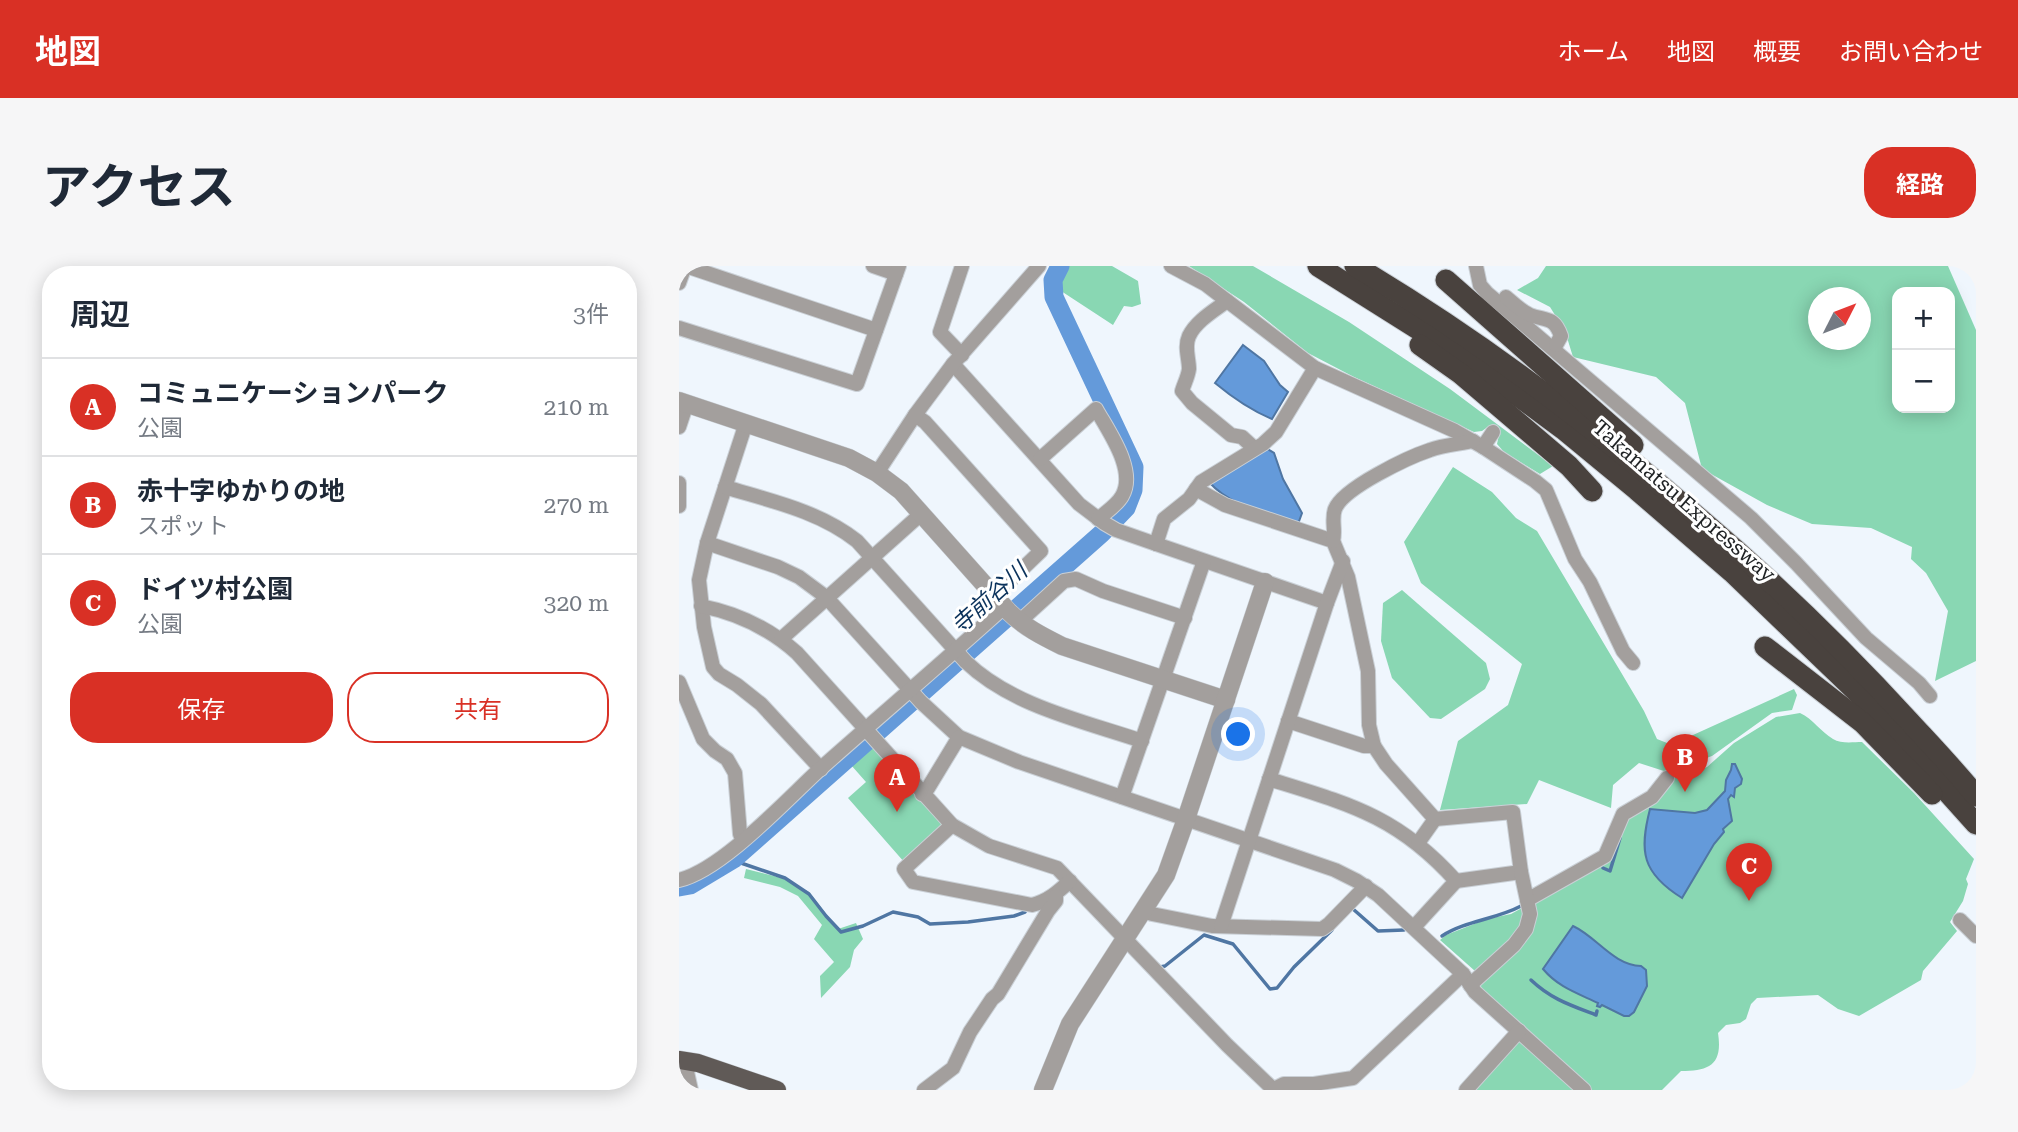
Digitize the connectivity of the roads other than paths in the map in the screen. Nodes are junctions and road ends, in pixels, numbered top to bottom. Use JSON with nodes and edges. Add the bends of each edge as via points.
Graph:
{"nodes":[{"id":1,"x":685,"y":266,"type":"edge"},
{"id":2,"x":873,"y":266,"type":"edge"},
{"id":3,"x":962,"y":266,"type":"edge"},
{"id":4,"x":1039,"y":266,"type":"edge"},
{"id":5,"x":1171,"y":266,"type":"edge"},
{"id":6,"x":1317,"y":266,"type":"edge"},
{"id":7,"x":1355,"y":266,"type":"edge"},
{"id":8,"x":897,"y":270,"type":"edge"},
{"id":9,"x":1476,"y":271,"type":"edge"},
{"id":10,"x":1446,"y":280,"type":"dead end"},
{"id":11,"x":679,"y":283,"type":"edge"},
{"id":12,"x":1227,"y":300,"type":"junction"},
{"id":13,"x":679,"y":328,"type":"edge"},
{"id":14,"x":876,"y":330,"type":"junction"},
{"id":15,"x":1556,"y":345,"type":"dead end"},
{"id":16,"x":958,"y":359,"type":"junction"},
{"id":17,"x":1315,"y":368,"type":"junction"},
{"id":18,"x":683,"y":402,"type":"edge"},
{"id":19,"x":915,"y":415,"type":"junction"},
{"id":20,"x":746,"y":423,"type":"junction"},
{"id":21,"x":679,"y":427,"type":"edge"},
{"id":22,"x":1493,"y":432,"type":"dead end"},
{"id":23,"x":1478,"y":444,"type":"junction"},
{"id":24,"x":1254,"y":448,"type":"junction"},
{"id":25,"x":1040,"y":459,"type":"junction"},
{"id":26,"x":877,"y":473,"type":"junction"},
{"id":27,"x":679,"y":484,"type":"edge"},
{"id":28,"x":725,"y":486,"type":"junction"},
{"id":29,"x":1196,"y":489,"type":"junction"},
{"id":30,"x":1591,"y":491,"type":"dead end"},
{"id":31,"x":679,"y":506,"type":"edge"},
{"id":32,"x":921,"y":514,"type":"junction"},
{"id":33,"x":1106,"y":524,"type":"junction"},
{"id":34,"x":1333,"y":541,"type":"junction"},
{"id":35,"x":707,"y":543,"type":"junction"},
{"id":36,"x":1156,"y":544,"type":"junction"},
{"id":37,"x":872,"y":557,"type":"junction"},
{"id":38,"x":1744,"y":557,"type":"junction"},
{"id":39,"x":1204,"y":561,"type":"junction"},
{"id":40,"x":1343,"y":561,"type":"junction"},
{"id":41,"x":1265,"y":582,"type":"junction"},
{"id":42,"x":826,"y":597,"type":"junction"},
{"id":43,"x":1327,"y":603,"type":"junction"},
{"id":44,"x":701,"y":606,"type":"junction"},
{"id":45,"x":1008,"y":611,"type":"junction"},
{"id":46,"x":1185,"y":618,"type":"junction"},
{"id":47,"x":781,"y":639,"type":"junction"},
{"id":48,"x":1765,"y":647,"type":"dead end"},
{"id":49,"x":961,"y":656,"type":"junction"},
{"id":50,"x":1633,"y":663,"type":"dead end"},
{"id":51,"x":1164,"y":679,"type":"junction"},
{"id":52,"x":679,"y":682,"type":"edge"},
{"id":53,"x":1930,"y":695,"type":"dead end"},
{"id":54,"x":916,"y":696,"type":"junction"},
{"id":55,"x":1226,"y":700,"type":"junction"},
{"id":56,"x":1289,"y":721,"type":"junction"},
{"id":57,"x":870,"y":735,"type":"junction"},
{"id":58,"x":959,"y":737,"type":"junction"},
{"id":59,"x":1142,"y":740,"type":"junction"},
{"id":60,"x":1374,"y":746,"type":"junction"},
{"id":61,"x":821,"y":769,"type":"junction"},
{"id":62,"x":1667,"y":778,"type":"dead end"},
{"id":63,"x":1269,"y":779,"type":"junction"},
{"id":64,"x":922,"y":794,"type":"junction"},
{"id":65,"x":1976,"y":796,"type":"edge"},
{"id":66,"x":1122,"y":797,"type":"junction"},
{"id":67,"x":1186,"y":819,"type":"junction"},
{"id":68,"x":1435,"y":819,"type":"junction"},
{"id":69,"x":1976,"y":824,"type":"edge"},
{"id":70,"x":952,"y":825,"type":"junction"},
{"id":71,"x":743,"y":840,"type":"junction"},
{"id":72,"x":1249,"y":840,"type":"junction"},
{"id":73,"x":1976,"y":842,"type":"edge"},
{"id":74,"x":1418,"y":843,"type":"junction"},
{"id":75,"x":1521,"y":872,"type":"junction"},
{"id":76,"x":679,"y":880,"type":"edge"},
{"id":77,"x":1070,"y":881,"type":"junction"},
{"id":78,"x":1456,"y":881,"type":"junction"},
{"id":79,"x":1366,"y":886,"type":"junction"},
{"id":80,"x":1056,"y":894,"type":"junction"},
{"id":81,"x":1527,"y":900,"type":"junction"},
{"id":82,"x":1144,"y":910,"type":"junction"},
{"id":83,"x":1960,"y":920,"type":"dead end"},
{"id":84,"x":1221,"y":926,"type":"junction"},
{"id":85,"x":1414,"y":927,"type":"junction"},
{"id":86,"x":1976,"y":936,"type":"edge"},
{"id":87,"x":1126,"y":938,"type":"junction"},
{"id":88,"x":1466,"y":979,"type":"junction"},
{"id":89,"x":1519,"y":1031,"type":"junction"},
{"id":90,"x":685,"y":1061,"type":"edge"},
{"id":91,"x":1309,"y":1087,"type":"edge"},
{"id":92,"x":691,"y":1090,"type":"edge"},
{"id":93,"x":777,"y":1090,"type":"edge"},
{"id":94,"x":925,"y":1090,"type":"edge"},
{"id":95,"x":1043,"y":1090,"type":"edge"},
{"id":96,"x":1274,"y":1090,"type":"edge"},
{"id":97,"x":1466,"y":1090,"type":"edge"},
{"id":98,"x":1584,"y":1090,"type":"edge"}],
"edges":[{"from":1,"to":11,"type":"street"},
{"from":1,"to":14,"type":"street"},
{"from":2,"to":8,"type":"street"},
{"from":3,"to":16,"type":"street","via":[[940,332]]},
{"from":4,"to":16,"type":"street"},
{"from":5,"to":12,"type":"street"},
{"from":6,"to":30,"type":"highway","via":[[1461,374],[1569,466]]},
{"from":6,"to":69,"type":"highway","name":"Takamatsu Expressway","via":[[1481,368],[1637,490],[1732,572],[1862,697]]},
{"from":7,"to":38,"type":"highway","name":"Takamatsu Expressway","via":[[1489,352],[1574,415]]},
{"from":8,"to":14,"type":"street"},
{"from":9,"to":15,"type":"street","via":[[1528,314],[1553,321],[1561,336]]},
{"from":9,"to":53,"type":"street","via":[[1487,293],[1751,518],[1867,638]]},
{"from":10,"to":38,"type":"highway","via":[[1700,504]]},
{"from":12,"to":17,"type":"street"},
{"from":12,"to":24,"type":"street","via":[[1189,336],[1188,375],[1182,391],[1231,435],[1243,437]]},
{"from":13,"to":14,"type":"street","via":[[857,384]]},
{"from":16,"to":19,"type":"street"},
{"from":16,"to":25,"type":"street"},
{"from":17,"to":23,"type":"street"},
{"from":17,"to":24,"type":"street","via":[[1276,432]]},
{"from":18,"to":20,"type":"street"},
{"from":18,"to":21,"type":"street"},
{"from":19,"to":26,"type":"street"},
{"from":19,"to":45,"type":"street","via":[[1041,551]]},
{"from":20,"to":26,"type":"street","via":[[849,458]]},
{"from":20,"to":28,"type":"street"},
{"from":22,"to":23,"type":"street"},
{"from":23,"to":34,"type":"street","via":[[1431,449],[1363,482],[1335,509]]},
{"from":23,"to":50,"type":"street","via":[[1546,490],[1575,559]]},
{"from":24,"to":29,"type":"street"},
{"from":25,"to":33,"type":"street","via":[[1079,503]]},
{"from":25,"to":33,"type":"street","via":[[1096,409],[1126,475],[1121,498]]},
{"from":26,"to":32,"type":"street"},
{"from":27,"to":31,"type":"street"},
{"from":28,"to":35,"type":"street"},
{"from":28,"to":37,"type":"street","via":[[820,517],[841,528]]},
{"from":29,"to":34,"type":"street","via":[[1225,505]]},
{"from":29,"to":36,"type":"street","via":[[1164,519]]},
{"from":32,"to":37,"type":"street"},
{"from":32,"to":45,"type":"street"},
{"from":33,"to":36,"type":"street"},
{"from":34,"to":40,"type":"street"},
{"from":35,"to":42,"type":"street","via":[[778,567]]},
{"from":35,"to":44,"type":"street","via":[[699,580]]},
{"from":36,"to":39,"type":"street"},
{"from":37,"to":42,"type":"street"},
{"from":37,"to":49,"type":"street"},
{"from":38,"to":65,"type":"highway","name":"Takamatsu Expressway","via":[[1874,683]]},
{"from":39,"to":41,"type":"street"},
{"from":39,"to":46,"type":"street"},
{"from":40,"to":43,"type":"street"},
{"from":40,"to":60,"type":"street","via":[[1368,671]]},
{"from":41,"to":43,"type":"street"},
{"from":41,"to":55,"type":"street"},
{"from":42,"to":47,"type":"street"},
{"from":42,"to":54,"type":"street"},
{"from":43,"to":56,"type":"street"},
{"from":44,"to":47,"type":"street","via":[[752,622]]},
{"from":44,"to":61,"type":"street","via":[[713,667],[761,704]]},
{"from":45,"to":46,"type":"street","via":[[1076,579]]},
{"from":45,"to":49,"type":"street"},
{"from":45,"to":51,"type":"street","via":[[1062,646]]},
{"from":46,"to":51,"type":"street"},
{"from":47,"to":57,"type":"street"},
{"from":48,"to":73,"type":"highway","via":[[1863,723]]},
{"from":49,"to":54,"type":"street"},
{"from":49,"to":59,"type":"street","via":[[978,673],[1020,699]]},
{"from":51,"to":55,"type":"street"},
{"from":51,"to":59,"type":"street"},
{"from":52,"to":71,"type":"street","via":[[703,739],[733,767]]},
{"from":54,"to":57,"type":"street"},
{"from":54,"to":58,"type":"street"},
{"from":55,"to":67,"type":"street"},
{"from":56,"to":60,"type":"street"},
{"from":56,"to":63,"type":"street"},
{"from":57,"to":61,"type":"street"},
{"from":57,"to":64,"type":"street"},
{"from":58,"to":64,"type":"street"},
{"from":58,"to":66,"type":"street"},
{"from":59,"to":66,"type":"street"},
{"from":60,"to":68,"type":"street"},
{"from":61,"to":71,"type":"street"},
{"from":62,"to":81,"type":"street","via":[[1652,797],[1623,814],[1605,856]]},
{"from":63,"to":72,"type":"street"},
{"from":63,"to":74,"type":"street","via":[[1374,815]]},
{"from":64,"to":70,"type":"street"},
{"from":66,"to":67,"type":"street"},
{"from":67,"to":72,"type":"street"},
{"from":67,"to":82,"type":"street","via":[[1165,875]]},
{"from":68,"to":74,"type":"street"},
{"from":68,"to":75,"type":"street","via":[[1513,812]]},
{"from":70,"to":77,"type":"street","via":[[989,845],[1057,868]]},
{"from":70,"to":80,"type":"street","via":[[904,869],[913,882],[1032,905]]},
{"from":71,"to":76,"type":"street","via":[[730,853]]},
{"from":72,"to":79,"type":"street","via":[[1335,870]]},
{"from":72,"to":84,"type":"street"},
{"from":74,"to":78,"type":"street"},
{"from":75,"to":78,"type":"street"},
{"from":75,"to":81,"type":"street"},
{"from":77,"to":80,"type":"street"},
{"from":77,"to":87,"type":"street"},
{"from":78,"to":85,"type":"street"},
{"from":79,"to":84,"type":"street","via":[[1322,929]]},
{"from":79,"to":85,"type":"street"},
{"from":80,"to":94,"type":"street","via":[[1004,985],[969,1032],[953,1068]]},
{"from":81,"to":88,"type":"street","via":[[1526,929],[1514,945]]},
{"from":82,"to":84,"type":"street"},
{"from":82,"to":87,"type":"street"},
{"from":83,"to":86,"type":"street"},
{"from":85,"to":88,"type":"street"},
{"from":87,"to":95,"type":"street","via":[[1070,1024]]},
{"from":87,"to":96,"type":"street"},
{"from":88,"to":89,"type":"street"},
{"from":88,"to":91,"type":"street","via":[[1353,1078]]},
{"from":89,"to":97,"type":"street"},
{"from":89,"to":98,"type":"street"},
{"from":90,"to":92,"type":"street"},
{"from":90,"to":93,"type":"main road"},
{"from":91,"to":96,"type":"street","via":[[1284,1084]]}]}
